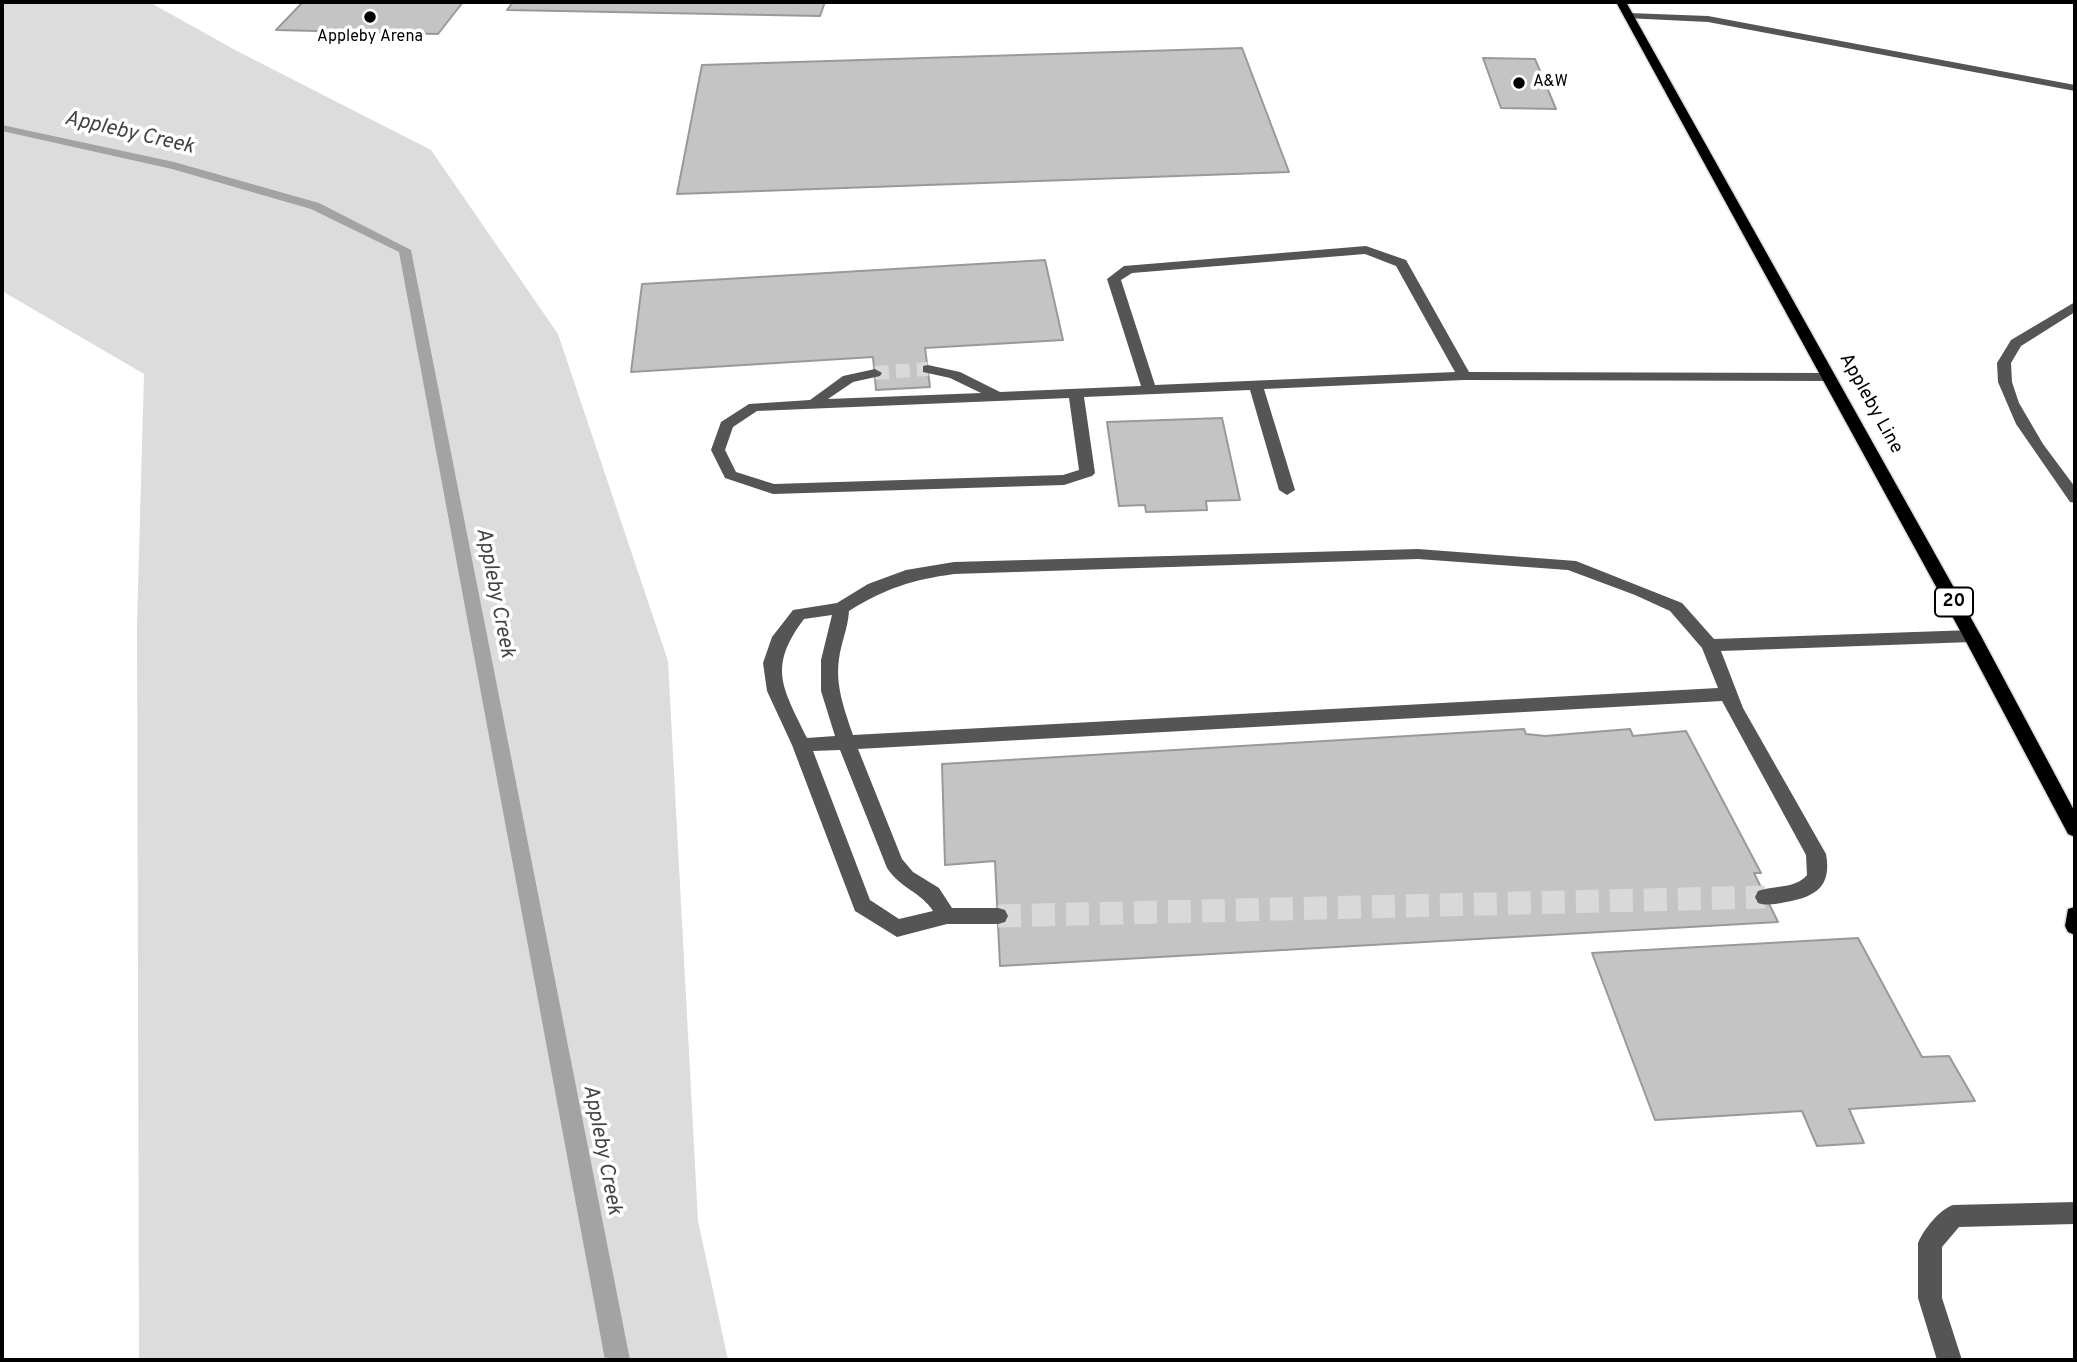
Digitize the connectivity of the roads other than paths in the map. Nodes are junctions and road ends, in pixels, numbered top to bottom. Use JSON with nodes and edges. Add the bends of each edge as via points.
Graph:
{"nodes":[{"id":1,"x":1621,"y":2,"type":"edge"},
{"id":2,"x":1629,"y":16,"type":"junction"},
{"id":3,"x":2075,"y":88,"type":"edge"},
{"id":4,"x":2075,"y":306,"type":"edge"},
{"id":5,"x":928,"y":369,"type":"tunnel mouth"},
{"id":6,"x":874,"y":373,"type":"tunnel mouth"},
{"id":7,"x":1464,"y":376,"type":"junction"},
{"id":8,"x":1827,"y":377,"type":"junction"},
{"id":9,"x":1256,"y":385,"type":"junction"},
{"id":10,"x":1149,"y":390,"type":"junction"},
{"id":11,"x":1076,"y":393,"type":"junction"},
{"id":12,"x":997,"y":396,"type":"junction"},
{"id":13,"x":813,"y":405,"type":"junction"},
{"id":14,"x":1287,"y":490,"type":"dead end"},
{"id":15,"x":2075,"y":498,"type":"edge"},
{"id":16,"x":841,"y":608,"type":"junction"},
{"id":17,"x":1972,"y":636,"type":"junction"},
{"id":18,"x":1710,"y":645,"type":"junction"},
{"id":19,"x":1729,"y":694,"type":"junction"},
{"id":20,"x":846,"y":742,"type":"junction"},
{"id":21,"x":801,"y":745,"type":"junction"},
{"id":22,"x":2075,"y":829,"type":"edge"},
{"id":23,"x":1765,"y":897,"type":"tunnel mouth"},
{"id":24,"x":2075,"y":915,"type":"edge"},
{"id":25,"x":947,"y":916,"type":"junction"},
{"id":26,"x":998,"y":916,"type":"tunnel mouth"},
{"id":27,"x":2075,"y":926,"type":"edge"},
{"id":28,"x":2075,"y":1213,"type":"edge"},
{"id":29,"x":1949,"y":1360,"type":"edge"}],
"edges":[{"from":1,"to":2,"type":"main road","name":"Appleby Line","number":"20"},
{"from":2,"to":3,"type":"lane","via":[[1708,19]]},
{"from":2,"to":8,"type":"main road","name":"Appleby Line","number":"20"},
{"from":4,"to":15,"type":"lane","via":[[2011,348],[2002,375],[2013,407]]},
{"from":5,"to":12,"type":"lane","via":[[968,379]]},
{"from":6,"to":13,"type":"lane","via":[[852,375],[836,383]]},
{"from":7,"to":8,"type":"lane"},
{"from":7,"to":9,"type":"lane"},
{"from":7,"to":10,"type":"lane","via":[[1401,263],[1366,250],[1129,269],[1114,279]]},
{"from":8,"to":17,"type":"main road","name":"Appleby Line","number":"20"},
{"from":9,"to":10,"type":"lane"},
{"from":9,"to":14,"type":"lane"},
{"from":10,"to":11,"type":"lane"},
{"from":11,"to":12,"type":"lane"},
{"from":11,"to":13,"type":"lane","via":[[1087,473],[1064,480],[774,489],[730,475],[718,450],[726,425],[754,407]]},
{"from":12,"to":13,"type":"lane"},
{"from":16,"to":18,"type":"lane","via":[[874,587],[912,573],[954,568],[1418,554],[1570,565],[1676,607]]},
{"from":16,"to":20,"type":"lane","via":[[830,660],[830,691]]},
{"from":16,"to":21,"type":"lane","via":[[799,614],[781,637],[772,663],[776,691]]},
{"from":17,"to":18,"type":"lane"},
{"from":17,"to":22,"type":"main road","name":"Appleby Line","number":"20"},
{"from":18,"to":19,"type":"lane"},
{"from":19,"to":20,"type":"lane"},
{"from":19,"to":23,"type":"lane","via":[[1819,865],[1818,876],[1803,891]]},
{"from":20,"to":21,"type":"lane"},
{"from":20,"to":25,"type":"lane","via":[[894,862],[914,886],[931,892]]},
{"from":21,"to":25,"type":"lane","via":[[862,905],[897,928]]},
{"from":24,"to":27,"type":"main road"},
{"from":25,"to":26,"type":"lane"},
{"from":28,"to":29,"type":"lane","via":[[1954,1216],[1930,1243],[1930,1298]]}]}
